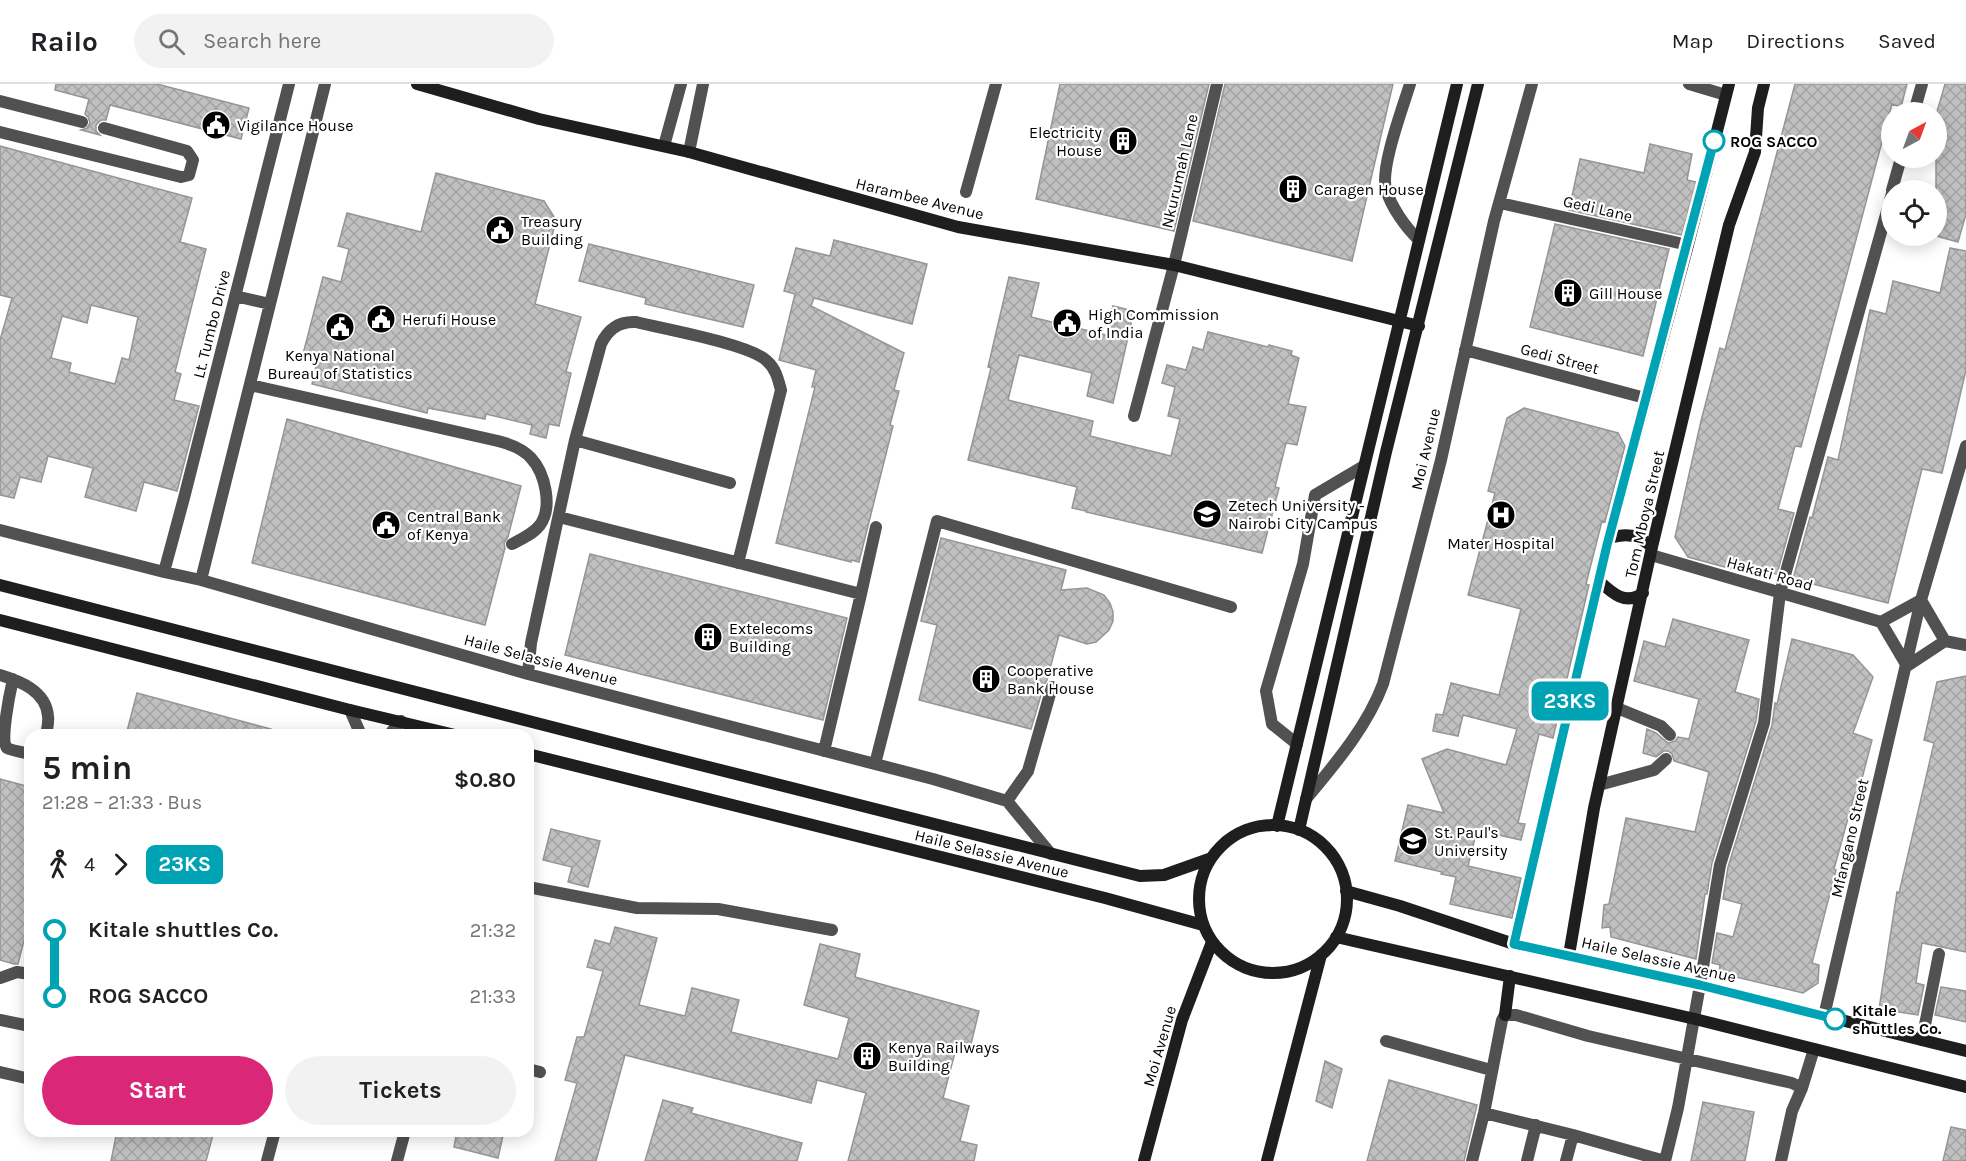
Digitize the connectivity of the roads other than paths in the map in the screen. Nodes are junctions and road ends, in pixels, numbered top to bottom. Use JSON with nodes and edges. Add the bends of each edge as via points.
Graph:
{"nodes":[{"id":1,"x":289,"y":84,"type":"edge"},
{"id":2,"x":325,"y":84,"type":"edge"},
{"id":3,"x":417,"y":84,"type":"edge"},
{"id":4,"x":681,"y":84,"type":"edge"},
{"id":5,"x":703,"y":84,"type":"edge"},
{"id":6,"x":996,"y":84,"type":"edge"},
{"id":7,"x":1217,"y":84,"type":"edge"},
{"id":8,"x":1410,"y":84,"type":"edge"},
{"id":9,"x":1457,"y":84,"type":"edge"},
{"id":10,"x":1478,"y":84,"type":"edge"},
{"id":11,"x":1532,"y":84,"type":"edge"},
{"id":12,"x":1689,"y":84,"type":"edge"},
{"id":13,"x":1764,"y":84,"type":"edge"},
{"id":14,"x":1922,"y":84,"type":"edge"},
{"id":15,"x":1727,"y":90,"type":"edge"},
{"id":16,"x":0,"y":101,"type":"edge"},
{"id":17,"x":1917,"y":102,"type":"edge"},
{"id":18,"x":82,"y":122,"type":"dead end"},
{"id":19,"x":104,"y":128,"type":"dead end"},
{"id":20,"x":0,"y":132,"type":"edge"},
{"id":21,"x":664,"y":146,"type":"junction"},
{"id":22,"x":689,"y":152,"type":"junction"},
{"id":23,"x":966,"y":192,"type":"dead end"},
{"id":24,"x":1500,"y":203,"type":"junction"},
{"id":25,"x":1881,"y":231,"type":"edge"},
{"id":26,"x":1419,"y":240,"type":"junction"},
{"id":27,"x":1688,"y":245,"type":"junction"},
{"id":28,"x":1174,"y":265,"type":"junction"},
{"id":29,"x":235,"y":296,"type":"junction"},
{"id":30,"x":270,"y":304,"type":"junction"},
{"id":31,"x":1399,"y":321,"type":"junction"},
{"id":32,"x":1419,"y":326,"type":"junction"},
{"id":33,"x":1465,"y":350,"type":"junction"},
{"id":34,"x":250,"y":385,"type":"junction"},
{"id":35,"x":1645,"y":398,"type":"junction"},
{"id":36,"x":1134,"y":416,"type":"dead end"},
{"id":37,"x":575,"y":440,"type":"junction"},
{"id":38,"x":1966,"y":446,"type":"edge"},
{"id":39,"x":1364,"y":466,"type":"junction"},
{"id":40,"x":730,"y":483,"type":"dead end"},
{"id":41,"x":559,"y":517,"type":"junction"},
{"id":42,"x":876,"y":527,"type":"dead end"},
{"id":43,"x":0,"y":530,"type":"edge"},
{"id":44,"x":1609,"y":538,"type":"junction"},
{"id":45,"x":512,"y":544,"type":"dead end"},
{"id":46,"x":1651,"y":551,"type":"junction"},
{"id":47,"x":738,"y":562,"type":"junction"},
{"id":48,"x":164,"y":572,"type":"junction"},
{"id":49,"x":201,"y":580,"type":"junction"},
{"id":50,"x":1599,"y":581,"type":"junction"},
{"id":51,"x":0,"y":585,"type":"edge"},
{"id":52,"x":1780,"y":592,"type":"junction"},
{"id":53,"x":1643,"y":593,"type":"junction"},
{"id":54,"x":861,"y":594,"type":"junction"},
{"id":55,"x":1921,"y":600,"type":"junction"},
{"id":56,"x":1231,"y":607,"type":"dead end"},
{"id":57,"x":0,"y":620,"type":"edge"},
{"id":58,"x":1881,"y":622,"type":"junction"},
{"id":59,"x":1945,"y":640,"type":"junction"},
{"id":60,"x":1966,"y":645,"type":"edge"},
{"id":61,"x":1907,"y":666,"type":"junction"},
{"id":62,"x":528,"y":674,"type":"junction"},
{"id":63,"x":0,"y":675,"type":"edge"},
{"id":64,"x":13,"y":679,"type":"junction"},
{"id":65,"x":1052,"y":687,"type":"dead end"},
{"id":66,"x":1617,"y":708,"type":"junction"},
{"id":67,"x":350,"y":710,"type":"junction"},
{"id":68,"x":400,"y":721,"type":"junction"},
{"id":69,"x":47,"y":729,"type":"edge"},
{"id":70,"x":359,"y":729,"type":"edge"},
{"id":71,"x":394,"y":729,"type":"edge"},
{"id":72,"x":431,"y":729,"type":"edge"},
{"id":73,"x":1670,"y":735,"type":"dead end"},
{"id":74,"x":1297,"y":744,"type":"junction"},
{"id":75,"x":825,"y":751,"type":"junction"},
{"id":76,"x":24,"y":752,"type":"edge"},
{"id":77,"x":534,"y":755,"type":"edge"},
{"id":78,"x":1666,"y":759,"type":"dead end"},
{"id":79,"x":874,"y":764,"type":"junction"},
{"id":80,"x":1599,"y":785,"type":"junction"},
{"id":81,"x":1007,"y":801,"type":"junction"},
{"id":82,"x":1305,"y":801,"type":"junction"},
{"id":83,"x":1277,"y":826,"type":"junction"},
{"id":84,"x":1299,"y":830,"type":"junction"},
{"id":85,"x":1051,"y":854,"type":"junction"},
{"id":86,"x":1209,"y":860,"type":"junction"},
{"id":87,"x":534,"y":888,"type":"edge"},
{"id":88,"x":1346,"y":891,"type":"junction"},
{"id":89,"x":1203,"y":925,"type":"junction"},
{"id":90,"x":832,"y":930,"type":"dead end"},
{"id":91,"x":1336,"y":938,"type":"junction"},
{"id":92,"x":1212,"y":942,"type":"junction"},
{"id":93,"x":1514,"y":944,"type":"junction"},
{"id":94,"x":1939,"y":954,"type":"dead end"},
{"id":95,"x":1321,"y":955,"type":"junction"},
{"id":96,"x":1569,"y":955,"type":"junction"},
{"id":97,"x":24,"y":973,"type":"edge"},
{"id":98,"x":1510,"y":976,"type":"junction"},
{"id":99,"x":1,"y":981,"type":"edge"},
{"id":100,"x":1700,"y":985,"type":"junction"},
{"id":101,"x":1505,"y":1015,"type":"junction"},
{"id":102,"x":1824,"y":1016,"type":"junction"},
{"id":103,"x":1695,"y":1018,"type":"junction"},
{"id":104,"x":0,"y":1020,"type":"edge"},
{"id":105,"x":24,"y":1025,"type":"edge"},
{"id":106,"x":1922,"y":1040,"type":"junction"},
{"id":107,"x":1386,"y":1041,"type":"dead end"},
{"id":108,"x":1814,"y":1049,"type":"junction"},
{"id":109,"x":1966,"y":1051,"type":"edge"},
{"id":110,"x":1687,"y":1060,"type":"junction"},
{"id":111,"x":1491,"y":1070,"type":"junction"},
{"id":112,"x":0,"y":1072,"type":"edge"},
{"id":113,"x":24,"y":1078,"type":"edge"},
{"id":114,"x":1966,"y":1087,"type":"edge"},
{"id":115,"x":1802,"y":1088,"type":"junction"},
{"id":116,"x":1484,"y":1113,"type":"junction"},
{"id":117,"x":1536,"y":1125,"type":"junction"},
{"id":118,"x":1573,"y":1135,"type":"junction"},
{"id":119,"x":273,"y":1137,"type":"edge"},
{"id":120,"x":403,"y":1137,"type":"edge"},
{"id":121,"x":267,"y":1161,"type":"edge"},
{"id":122,"x":397,"y":1161,"type":"edge"},
{"id":123,"x":1144,"y":1161,"type":"edge"},
{"id":124,"x":1267,"y":1161,"type":"edge"},
{"id":125,"x":1472,"y":1161,"type":"edge"},
{"id":126,"x":1527,"y":1161,"type":"edge"},
{"id":127,"x":1566,"y":1161,"type":"edge"},
{"id":128,"x":1665,"y":1161,"type":"edge"},
{"id":129,"x":1781,"y":1161,"type":"edge"}],
"edges":[{"from":1,"to":29,"type":"street","name":"Lt. Tumbo Drive"},
{"from":2,"to":30,"type":"street"},
{"from":3,"to":21,"type":"main road","name":"Harambee Avenue","via":[[539,119]]},
{"from":4,"to":21,"type":"street"},
{"from":5,"to":22,"type":"street"},
{"from":6,"to":23,"type":"street"},
{"from":7,"to":28,"type":"street","name":"Nkurumah Lane"},
{"from":8,"to":26,"type":"street","via":[[1385,182],[1392,204]]},
{"from":9,"to":26,"type":"main road"},
{"from":10,"to":32,"type":"main road","name":"Moi Avenue"},
{"from":11,"to":24,"type":"street","name":"Moi Avenue"},
{"from":12,"to":15,"type":"street"},
{"from":13,"to":46,"type":"main road","name":"Tom Mboya Street","via":[[1755,152],[1729,225]]},
{"from":14,"to":17,"type":"street"},
{"from":15,"to":27,"type":"main road","name":"Tom Mboya Street"},
{"from":16,"to":18,"type":"street"},
{"from":19,"to":20,"type":"street","via":[[187,151],[193,160],[189,175],[181,177]]},
{"from":21,"to":22,"type":"main road","name":"Harambee Avenue"},
{"from":22,"to":28,"type":"main road","name":"Harambee Avenue","via":[[958,226]]},
{"from":24,"to":27,"type":"street","name":"Gedi Lane"},
{"from":24,"to":33,"type":"street","name":"Moi Avenue"},
{"from":25,"to":52,"type":"street"},
{"from":26,"to":31,"type":"main road"},
{"from":27,"to":35,"type":"main road","name":"Tom Mboya Street"},
{"from":28,"to":31,"type":"main road","name":"Harambee Avenue"},
{"from":28,"to":36,"type":"street","name":"Nkurumah Lane"},
{"from":29,"to":30,"type":"street"},
{"from":29,"to":48,"type":"street","name":"Lt. Tumbo Drive"},
{"from":30,"to":34,"type":"street"},
{"from":31,"to":32,"type":"main road","name":"Harambee Avenue"},
{"from":31,"to":39,"type":"main road"},
{"from":32,"to":82,"type":"main road","name":"Moi Avenue"},
{"from":33,"to":35,"type":"street","name":"Gedi Street"},
{"from":33,"to":82,"type":"street","name":"Moi Avenue","via":[[1383,684],[1364,722]]},
{"from":34,"to":45,"type":"street","via":[[514,445],[536,465],[546,501],[538,527]]},
{"from":34,"to":49,"type":"street"},
{"from":35,"to":44,"type":"main road","name":"Tom Mboya Street"},
{"from":37,"to":40,"type":"street"},
{"from":37,"to":41,"type":"street"},
{"from":37,"to":47,"type":"street","via":[[601,344],[617,324],[636,322],[751,350],[767,361],[777,375],[780,390]]},
{"from":38,"to":55,"type":"street"},
{"from":39,"to":74,"type":"main road"},
{"from":39,"to":74,"type":"street","via":[[1315,495],[1303,564],[1266,691],[1272,724]]},
{"from":41,"to":47,"type":"street"},
{"from":41,"to":62,"type":"street","via":[[531,643]]},
{"from":42,"to":54,"type":"street"},
{"from":43,"to":48,"type":"street","name":"Haile Selassie Avenue"},
{"from":44,"to":46,"type":"main road","via":[[1635,535]]},
{"from":44,"to":50,"type":"main road","name":"Tom Mboya Street"},
{"from":46,"to":52,"type":"street","name":"Hakati Road"},
{"from":46,"to":53,"type":"main road","name":"Tom Mboya Street"},
{"from":47,"to":54,"type":"street"},
{"from":48,"to":49,"type":"street","name":"Haile Selassie Avenue"},
{"from":49,"to":62,"type":"street","name":"Haile Selassie Avenue"},
{"from":50,"to":53,"type":"main road","via":[[1624,599]]},
{"from":50,"to":93,"type":"main road","name":"Tom Mboya Street"},
{"from":51,"to":85,"type":"main road","name":"Haile Selassie Avenue"},
{"from":52,"to":58,"type":"street","name":"Hakati Road"},
{"from":52,"to":100,"type":"street","via":[[1764,723],[1720,865]]},
{"from":53,"to":66,"type":"main road","name":"Tom Mboya Street"},
{"from":54,"to":75,"type":"street"},
{"from":55,"to":58,"type":"street"},
{"from":55,"to":59,"type":"street"},
{"from":55,"to":61,"type":"street","name":"Mfangano Street"},
{"from":56,"to":79,"type":"street","via":[[937,521]]},
{"from":57,"to":67,"type":"main road"},
{"from":58,"to":61,"type":"street"},
{"from":59,"to":60,"type":"street"},
{"from":59,"to":61,"type":"street"},
{"from":61,"to":102,"type":"street","name":"Mfangano Street"},
{"from":62,"to":75,"type":"street","name":"Haile Selassie Avenue"},
{"from":63,"to":64,"type":"street"},
{"from":64,"to":69,"type":"street","via":[[28,685],[42,699],[48,715]]},
{"from":64,"to":76,"type":"street","via":[[0,733],[6,748]]},
{"from":65,"to":81,"type":"street","via":[[1028,771]]},
{"from":66,"to":73,"type":"street","via":[[1661,726]]},
{"from":66,"to":80,"type":"main road","name":"Tom Mboya Street"},
{"from":67,"to":68,"type":"main road"},
{"from":67,"to":70,"type":"street"},
{"from":68,"to":71,"type":"street"},
{"from":68,"to":72,"type":"main road"},
{"from":74,"to":83,"type":"main road"},
{"from":75,"to":79,"type":"street","name":"Haile Selassie Avenue"},
{"from":77,"to":89,"type":"main road","name":"Haile Selassie Avenue"},
{"from":78,"to":80,"type":"street","via":[[1654,770]]},
{"from":79,"to":81,"type":"street","name":"Haile Selassie Avenue"},
{"from":80,"to":96,"type":"main road","name":"Tom Mboya Street"},
{"from":81,"to":85,"type":"street","name":"Haile Selassie Avenue"},
{"from":82,"to":84,"type":"main road","name":"Moi Avenue"},
{"from":83,"to":84,"type":"main road","name":"Haile Selassie Avenue"},
{"from":83,"to":86,"type":"main road","name":"Haile Selassie Avenue","via":[[1243,830],[1222,844]]},
{"from":84,"to":88,"type":"main road","name":"Haile Selassie Avenue","via":[[1329,851],[1341,870]]},
{"from":85,"to":86,"type":"main road","name":"Haile Selassie Avenue","via":[[1140,876],[1164,875]]},
{"from":86,"to":89,"type":"main road","name":"Haile Selassie Avenue","via":[[1202,883]]},
{"from":87,"to":90,"type":"street","via":[[637,908],[718,909]]},
{"from":88,"to":91,"type":"main road","name":"Haile Selassie Avenue","via":[[1343,923]]},
{"from":88,"to":93,"type":"main road","name":"Haile Selassie Avenue"},
{"from":89,"to":92,"type":"main road","name":"Haile Selassie Avenue"},
{"from":91,"to":95,"type":"main road","name":"Haile Selassie Avenue"},
{"from":91,"to":98,"type":"main road"},
{"from":92,"to":95,"type":"main road","name":"Haile Selassie Avenue","via":[[1226,957],[1263,973],[1304,966]]},
{"from":92,"to":123,"type":"main road","name":"Moi Avenue","via":[[1182,1020]]},
{"from":93,"to":96,"type":"main road","name":"Haile Selassie Avenue"},
{"from":94,"to":106,"type":"street"},
{"from":95,"to":124,"type":"main road"},
{"from":96,"to":100,"type":"main road","name":"Haile Selassie Avenue"},
{"from":97,"to":99,"type":"street","via":[[17,972]]},
{"from":98,"to":101,"type":"main road"},
{"from":98,"to":103,"type":"main road"},
{"from":100,"to":102,"type":"main road","name":"Haile Selassie Avenue"},
{"from":100,"to":103,"type":"street"},
{"from":101,"to":110,"type":"street"},
{"from":101,"to":111,"type":"street"},
{"from":102,"to":106,"type":"main road","name":"Haile Selassie Avenue"},
{"from":103,"to":108,"type":"main road"},
{"from":103,"to":110,"type":"street"},
{"from":104,"to":105,"type":"street"},
{"from":106,"to":109,"type":"main road","name":"Haile Selassie Avenue"},
{"from":107,"to":111,"type":"street"},
{"from":108,"to":114,"type":"main road"},
{"from":108,"to":115,"type":"street"},
{"from":110,"to":115,"type":"street"},
{"from":110,"to":128,"type":"street"},
{"from":111,"to":116,"type":"street"},
{"from":112,"to":113,"type":"street"},
{"from":115,"to":129,"type":"street","via":[[1792,1111]]},
{"from":116,"to":117,"type":"street"},
{"from":116,"to":125,"type":"street"},
{"from":117,"to":118,"type":"street"},
{"from":117,"to":126,"type":"street"},
{"from":118,"to":127,"type":"street"},
{"from":118,"to":128,"type":"street"},
{"from":119,"to":121,"type":"street"},
{"from":120,"to":122,"type":"street"}]}
